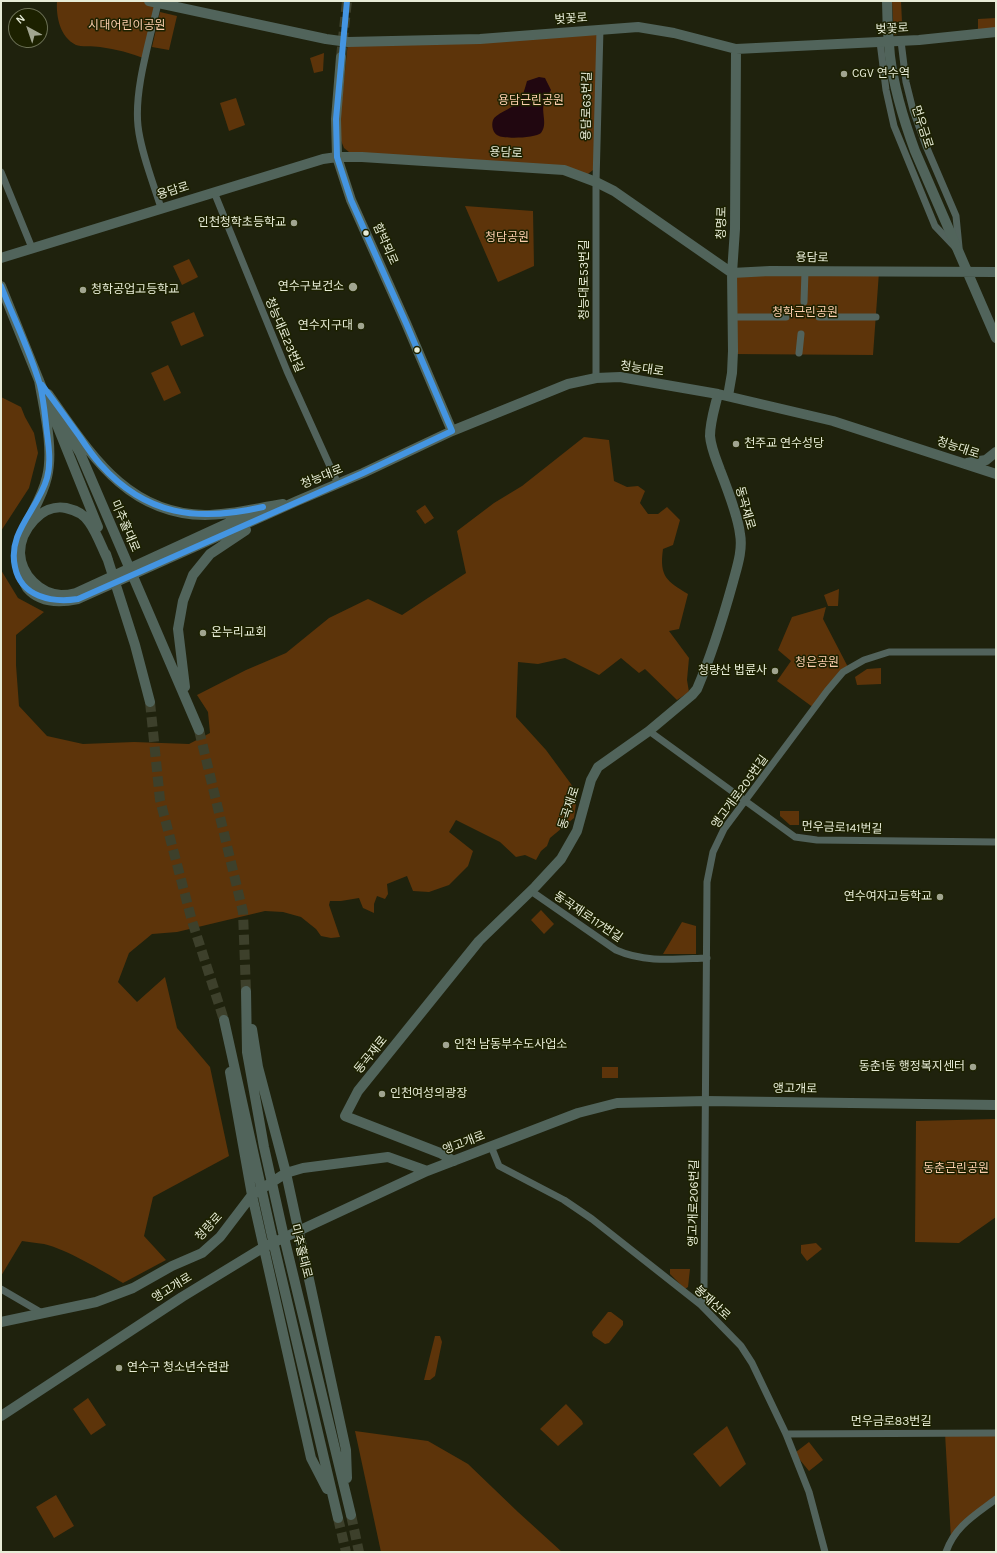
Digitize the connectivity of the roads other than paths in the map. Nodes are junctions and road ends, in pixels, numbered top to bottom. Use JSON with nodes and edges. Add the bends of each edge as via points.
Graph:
{"nodes":[{"id":1,"x":887,"y":1,"type":"edge"},
{"id":2,"x":153,"y":2,"type":"edge"},
{"id":3,"x":600,"y":29,"type":"junction"},
{"id":4,"x":996,"y":32,"type":"edge"},
{"id":5,"x":901,"y":41,"type":"junction"},
{"id":6,"x":880,"y":42,"type":"junction"},
{"id":7,"x":736,"y":50,"type":"junction"},
{"id":8,"x":340,"y":57,"type":"tunnel mouth"},
{"id":9,"x":337,"y":156,"type":"junction"},
{"id":10,"x":1,"y":172,"type":"edge"},
{"id":11,"x":596,"y":182,"type":"junction"},
{"id":12,"x":214,"y":192,"type":"junction"},
{"id":13,"x":161,"y":208,"type":"junction"},
{"id":14,"x":32,"y":248,"type":"junction"},
{"id":15,"x":960,"y":253,"type":"junction"},
{"id":16,"x":1,"y":258,"type":"edge"},
{"id":17,"x":805,"y":271,"type":"junction"},
{"id":18,"x":968,"y":272,"type":"junction"},
{"id":19,"x":996,"y":272,"type":"edge"},
{"id":20,"x":732,"y":273,"type":"junction"},
{"id":21,"x":1,"y":286,"type":"edge"},
{"id":22,"x":804,"y":302,"type":"dead end"},
{"id":23,"x":732,"y":317,"type":"junction"},
{"id":24,"x":786,"y":317,"type":"dead end"},
{"id":25,"x":818,"y":317,"type":"dead end"},
{"id":26,"x":876,"y":317,"type":"dead end"},
{"id":27,"x":801,"y":334,"type":"dead end"},
{"id":28,"x":996,"y":338,"type":"edge"},
{"id":29,"x":799,"y":353,"type":"dead end"},
{"id":30,"x":596,"y":378,"type":"junction"},
{"id":31,"x":39,"y":380,"type":"junction"},
{"id":32,"x":718,"y":394,"type":"junction"},
{"id":33,"x":728,"y":396,"type":"junction"},
{"id":34,"x":452,"y":431,"type":"junction"},
{"id":35,"x":996,"y":452,"type":"edge"},
{"id":36,"x":965,"y":464,"type":"junction"},
{"id":37,"x":996,"y":474,"type":"edge"},
{"id":38,"x":338,"y":484,"type":"junction"},
{"id":39,"x":296,"y":501,"type":"junction"},
{"id":40,"x":108,"y":560,"type":"junction"},
{"id":41,"x":996,"y":652,"type":"edge"},
{"id":42,"x":187,"y":701,"type":"junction"},
{"id":43,"x":150,"y":702,"type":"tunnel mouth"},
{"id":44,"x":199,"y":730,"type":"tunnel mouth"},
{"id":45,"x":649,"y":731,"type":"junction"},
{"id":46,"x":745,"y":801,"type":"junction"},
{"id":47,"x":996,"y":842,"type":"edge"},
{"id":48,"x":531,"y":891,"type":"junction"},
{"id":49,"x":707,"y":958,"type":"junction"},
{"id":50,"x":706,"y":1101,"type":"junction"},
{"id":51,"x":996,"y":1105,"type":"edge"},
{"id":52,"x":491,"y":1146,"type":"junction"},
{"id":53,"x":454,"y":1161,"type":"junction"},
{"id":54,"x":427,"y":1171,"type":"junction"},
{"id":55,"x":286,"y":1173,"type":"junction"},
{"id":56,"x":252,"y":1195,"type":"junction"},
{"id":57,"x":298,"y":1231,"type":"junction"},
{"id":58,"x":264,"y":1247,"type":"junction"},
{"id":59,"x":1,"y":1289,"type":"edge"},
{"id":60,"x":701,"y":1305,"type":"junction"},
{"id":61,"x":42,"y":1313,"type":"junction"},
{"id":62,"x":1,"y":1322,"type":"edge"},
{"id":63,"x":1,"y":1416,"type":"edge"},
{"id":64,"x":996,"y":1433,"type":"edge"},
{"id":65,"x":786,"y":1434,"type":"junction"},
{"id":66,"x":996,"y":1499,"type":"edge"},
{"id":67,"x":348,"y":1500,"type":"junction"},
{"id":68,"x":335,"y":1505,"type":"junction"},
{"id":69,"x":351,"y":1515,"type":"tunnel mouth"},
{"id":70,"x":338,"y":1518,"type":"tunnel mouth"},
{"id":71,"x":825,"y":1552,"type":"edge"},
{"id":72,"x":946,"y":1552,"type":"edge"}],
"edges":[{"from":1,"to":15,"type":"main road","name":"먼우금로","via":[[890,57],[902,110],[915,151]]},
{"from":2,"to":3,"type":"main road","name":"벚꽃로","via":[[348,42],[480,39]]},
{"from":2,"to":13,"type":"street","via":[[137,109],[141,141]]},
{"from":3,"to":7,"type":"main road","name":"벚꽃로","via":[[638,27],[674,33]]},
{"from":3,"to":11,"type":"street","name":"용담로63번길"},
{"from":4,"to":5,"type":"main road","name":"벚꽃로"},
{"from":5,"to":6,"type":"main road","name":"벚꽃로"},
{"from":5,"to":15,"type":"street","name":"먼우금로","via":[[906,82],[913,110],[956,216]]},
{"from":6,"to":7,"type":"main road","name":"벚꽃로"},
{"from":6,"to":15,"type":"street","name":"먼우금로","via":[[894,126],[935,226]]},
{"from":7,"to":20,"type":"main road","name":"청명로","via":[[735,229]]},
{"from":8,"to":9,"type":"main road","name":"함박뫼로","via":[[336,119]]},
{"from":9,"to":11,"type":"main road","name":"용담로","via":[[564,170]]},
{"from":9,"to":12,"type":"main road","name":"용담로"},
{"from":9,"to":34,"type":"main road","name":"함박뫼로","via":[[351,200]]},
{"from":10,"to":14,"type":"street"},
{"from":11,"to":20,"type":"main road","name":"용담로","via":[[614,191]]},
{"from":11,"to":30,"type":"street","name":"청능대로53번길"},
{"from":12,"to":13,"type":"main road","name":"용담로"},
{"from":12,"to":38,"type":"street","name":"청능대로23번길"},
{"from":13,"to":14,"type":"main road","name":"용담로"},
{"from":14,"to":16,"type":"main road","name":"용담로"},
{"from":15,"to":18,"type":"main road","name":"먼우금로"},
{"from":17,"to":18,"type":"main road","name":"용담로"},
{"from":17,"to":20,"type":"main road","name":"용담로"},
{"from":17,"to":22,"type":"street"},
{"from":18,"to":19,"type":"main road","name":"용담로"},
{"from":18,"to":28,"type":"main road","name":"먼우금로"},
{"from":20,"to":23,"type":"main road","name":"청명로"},
{"from":21,"to":31,"type":"main road","name":"미추홀대로"},
{"from":23,"to":24,"type":"street"},
{"from":23,"to":33,"type":"main road","name":"청명로","via":[[732,373]]},
{"from":25,"to":26,"type":"street"},
{"from":27,"to":29,"type":"street"},
{"from":30,"to":32,"type":"main road","name":"청능대로","via":[[620,378]]},
{"from":30,"to":34,"type":"main road","name":"청능대로","via":[[568,384]]},
{"from":31,"to":39,"type":"main road","via":[[98,463],[136,495],[171,511],[204,515],[241,512]]},
{"from":31,"to":39,"type":"main road","via":[[50,456],[47,478],[18,531],[13,557],[21,581],[40,598],[66,602],[78,600]]},
{"from":31,"to":40,"type":"main road","name":"미추홀대로","via":[[97,525]]},
{"from":31,"to":42,"type":"main road","name":"미추홀대로","via":[[80,453]]},
{"from":32,"to":33,"type":"main road","name":"청능대로"},
{"from":32,"to":45,"type":"main road","name":"동곡재로","via":[[710,436],[740,535],[739,559],[715,641],[697,689]]},
{"from":33,"to":36,"type":"main road","name":"청능대로","via":[[833,421]]},
{"from":34,"to":38,"type":"main road","name":"청능대로"},
{"from":35,"to":36,"type":"main road","via":[[986,460]]},
{"from":36,"to":37,"type":"main road","name":"청능대로"},
{"from":38,"to":39,"type":"main road","name":"청능대로"},
{"from":39,"to":40,"type":"main road","via":[[237,519],[76,593],[63,595],[42,589],[27,575],[20,553],[27,530],[36,518],[58,506],[75,510],[89,521]]},
{"from":39,"to":42,"type":"main road","via":[[266,517],[210,554],[193,574],[182,601],[178,629]]},
{"from":40,"to":43,"type":"main road","name":"미추홀대로"},
{"from":41,"to":46,"type":"street","name":"앵고개로205번길","via":[[889,652],[864,660],[844,672],[827,690]]},
{"from":42,"to":44,"type":"main road","name":"미추홀대로"},
{"from":45,"to":46,"type":"street","name":"먼우금로141번길"},
{"from":45,"to":48,"type":"main road","name":"동곡재로","via":[[598,767],[591,780],[577,831],[561,859]]},
{"from":46,"to":47,"type":"street","name":"먼우금로141번길","via":[[795,837],[805,839]]},
{"from":46,"to":49,"type":"street","name":"앵고개로205번길","via":[[724,829],[713,852],[707,882]]},
{"from":48,"to":49,"type":"street","name":"동곡재로117번길","via":[[627,955],[655,960]]},
{"from":48,"to":53,"type":"main road","name":"동곡재로","via":[[479,941],[358,1091],[345,1116],[440,1153]]},
{"from":49,"to":50,"type":"street","name":"앵고개로205번길"},
{"from":50,"to":51,"type":"main road","name":"앵고개로"},
{"from":50,"to":52,"type":"main road","name":"앵고개로","via":[[617,1103],[578,1113]]},
{"from":50,"to":60,"type":"street","name":"앵고개로206번길","via":[[704,1287]]},
{"from":52,"to":53,"type":"main road","name":"앵고개로"},
{"from":52,"to":60,"type":"street","name":"봉재산로","via":[[499,1166],[564,1200],[592,1219]]},
{"from":53,"to":54,"type":"main road","name":"앵고개로"},
{"from":54,"to":55,"type":"main road","name":"청량로","via":[[388,1157],[303,1168]]},
{"from":54,"to":57,"type":"main road","name":"앵고개로"},
{"from":55,"to":56,"type":"main road","name":"청량로"},
{"from":55,"to":57,"type":"main road"},
{"from":55,"to":67,"type":"main road","name":"미추홀대로","via":[[258,1067],[246,990],[248,1058],[264,1147]]},
{"from":56,"to":58,"type":"main road"},
{"from":56,"to":61,"type":"main road","name":"청량로","via":[[220,1237],[202,1253],[133,1288],[96,1302]]},
{"from":56,"to":68,"type":"main road","name":"미추홀대로","via":[[231,1084],[224,1020]]},
{"from":57,"to":58,"type":"main road","name":"앵고개로"},
{"from":57,"to":67,"type":"main road","via":[[346,1450]]},
{"from":58,"to":63,"type":"main road","name":"앵고개로","via":[[182,1297]]},
{"from":58,"to":68,"type":"main road","via":[[312,1458]]},
{"from":59,"to":61,"type":"street"},
{"from":60,"to":65,"type":"street","name":"봉재산로","via":[[741,1346],[752,1363]]},
{"from":61,"to":62,"type":"main road","name":"청량로"},
{"from":64,"to":65,"type":"street","name":"먼우금로83번길"},
{"from":65,"to":71,"type":"street","name":"봉재산로","via":[[809,1492]]},
{"from":66,"to":72,"type":"street","via":[[961,1526],[950,1539]]},
{"from":67,"to":69,"type":"main road","name":"미추홀대로"},
{"from":68,"to":70,"type":"main road","name":"미추홀대로"}]}
